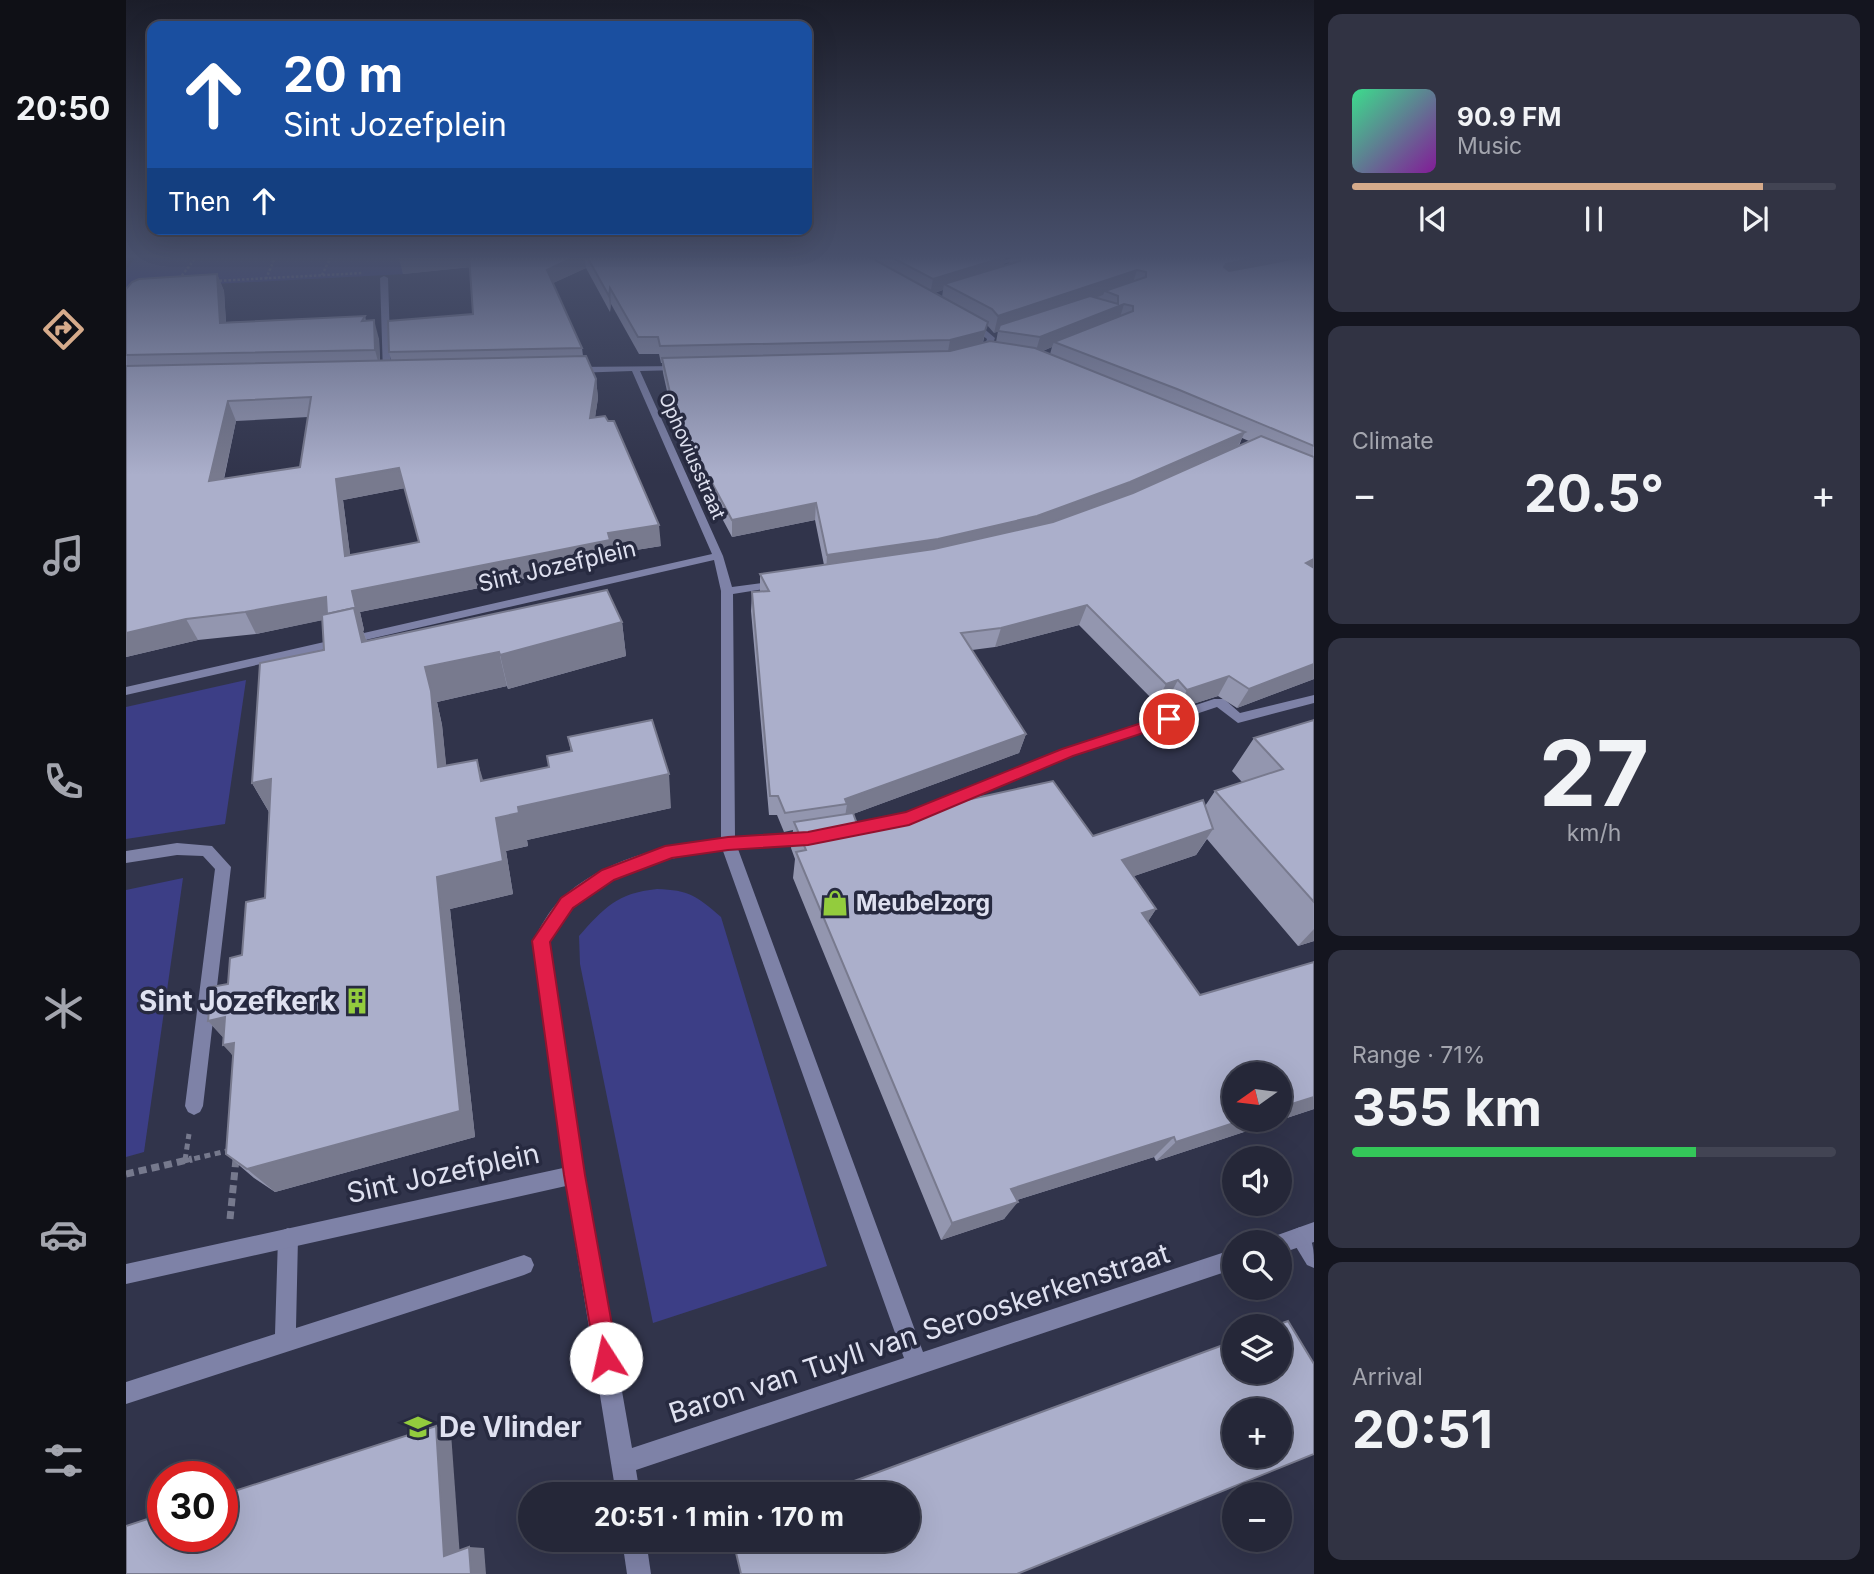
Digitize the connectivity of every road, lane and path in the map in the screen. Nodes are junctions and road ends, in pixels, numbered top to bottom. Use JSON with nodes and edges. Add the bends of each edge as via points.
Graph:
{"nodes":[{"id":1,"x":386,"y":328,"type":"edge"},
{"id":2,"x":981,"y":328,"type":"edge"},
{"id":3,"x":1003,"y":334,"type":"edge"},
{"id":4,"x":991,"y":338,"type":"junction"},
{"id":5,"x":986,"y":352,"type":"junction"},
{"id":6,"x":998,"y":354,"type":"edge"},
{"id":7,"x":973,"y":355,"type":"edge"},
{"id":8,"x":689,"y":368,"type":"edge"},
{"id":9,"x":635,"y":369,"type":"junction"},
{"id":10,"x":566,"y":370,"type":"edge"},
{"id":11,"x":374,"y":373,"type":"edge"},
{"id":12,"x":387,"y":373,"type":"junction"},
{"id":13,"x":401,"y":373,"type":"edge"},
{"id":14,"x":718,"y":556,"type":"junction"},
{"id":15,"x":794,"y":582,"type":"edge"},
{"id":16,"x":727,"y":591,"type":"junction"},
{"id":17,"x":126,"y":691,"type":"edge"},
{"id":18,"x":1314,"y":699,"type":"edge"},
{"id":19,"x":909,"y":818,"type":"edge"},
{"id":20,"x":820,"y":836,"type":"edge"},
{"id":21,"x":728,"y":844,"type":"junction"},
{"id":22,"x":126,"y":857,"type":"edge"},
{"id":23,"x":194,"y":1106,"type":"dead end"},
{"id":24,"x":126,"y":1174,"type":"edge"},
{"id":25,"x":575,"y":1175,"type":"junction"},
{"id":26,"x":1307,"y":1235,"type":"edge"},
{"id":27,"x":289,"y":1238,"type":"junction"},
{"id":28,"x":227,"y":1252,"type":"junction"},
{"id":29,"x":1314,"y":1258,"type":"edge"},
{"id":30,"x":1222,"y":1263,"type":"edge"},
{"id":31,"x":524,"y":1265,"type":"dead end"},
{"id":32,"x":126,"y":1274,"type":"edge"},
{"id":33,"x":285,"y":1342,"type":"junction"},
{"id":34,"x":917,"y":1365,"type":"junction"},
{"id":35,"x":126,"y":1393,"type":"edge"},
{"id":36,"x":623,"y":1463,"type":"junction"},
{"id":37,"x":626,"y":1482,"type":"edge"},
{"id":38,"x":636,"y":1552,"type":"edge"},
{"id":39,"x":639,"y":1574,"type":"edge"}],
"edges":[{"from":1,"to":12,"type":"street"},
{"from":2,"to":4,"type":"street"},
{"from":3,"to":4,"type":"street"},
{"from":4,"to":5,"type":"street"},
{"from":5,"to":6,"type":"street"},
{"from":5,"to":7,"type":"street"},
{"from":8,"to":9,"type":"street"},
{"from":9,"to":10,"type":"street"},
{"from":9,"to":14,"type":"street","name":"Ophoviusstraat"},
{"from":11,"to":12,"type":"street"},
{"from":12,"to":13,"type":"street"},
{"from":14,"to":16,"type":"street"},
{"from":14,"to":17,"type":"street","name":"Sint Jozefplein"},
{"from":15,"to":16,"type":"street"},
{"from":16,"to":21,"type":"street"},
{"from":18,"to":19,"type":"street","via":[[1238,718],[1219,702],[1068,752]]},
{"from":20,"to":21,"type":"street","name":"Sint Jozefplein"},
{"from":21,"to":25,"type":"street","name":"Sint Jozefplein","via":[[671,851],[608,875],[567,903],[541,941]]},
{"from":21,"to":34,"type":"street"},
{"from":22,"to":23,"type":"street","via":[[177,849],[207,850],[223,867]]},
{"from":24,"to":28,"type":"path","via":[[237,1148]]},
{"from":25,"to":27,"type":"street","name":"Sint Jozefplein"},
{"from":25,"to":36,"type":"street"},
{"from":26,"to":29,"type":"street"},
{"from":27,"to":28,"type":"street","name":"Sint Jozefplein"},
{"from":27,"to":33,"type":"street"},
{"from":28,"to":32,"type":"street","name":"Sint Jozefplein"},
{"from":30,"to":34,"type":"street","name":"Baron van Tuyll van Serooskerkenstraat"},
{"from":31,"to":33,"type":"street"},
{"from":33,"to":35,"type":"street"},
{"from":34,"to":36,"type":"street","name":"Baron van Tuyll van Serooskerkenstraat"},
{"from":36,"to":37,"type":"street"},
{"from":38,"to":39,"type":"street"}]}
